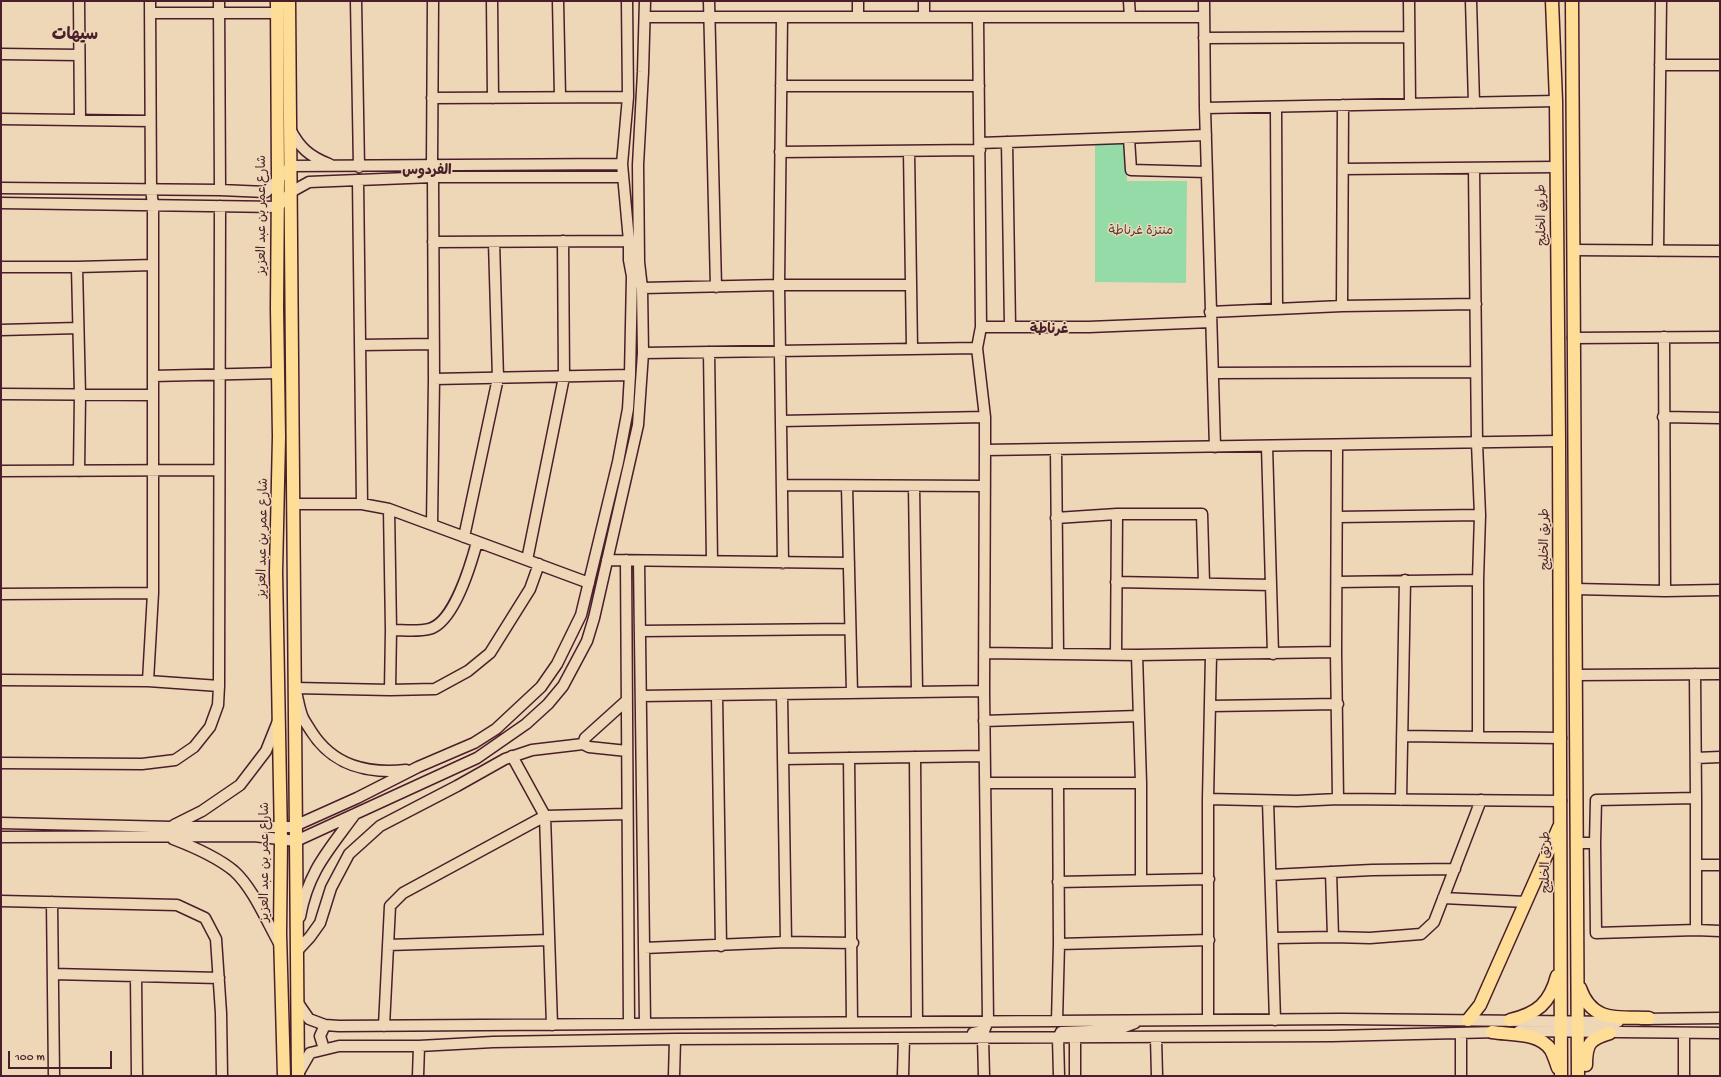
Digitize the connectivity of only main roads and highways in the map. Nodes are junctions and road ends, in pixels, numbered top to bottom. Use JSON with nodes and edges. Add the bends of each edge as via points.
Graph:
{"nodes":[{"id":1,"x":277,"y":1,"type":"edge"},
{"id":2,"x":289,"y":1,"type":"edge"},
{"id":3,"x":1552,"y":1,"type":"edge"},
{"id":4,"x":1572,"y":1,"type":"edge"},
{"id":5,"x":1561,"y":823,"type":"junction"},
{"id":6,"x":1560,"y":963,"type":"junction"},
{"id":7,"x":1578,"y":984,"type":"junction"},
{"id":8,"x":1649,"y":1018,"type":"road end"},
{"id":9,"x":1468,"y":1020,"type":"road end"},
{"id":10,"x":1510,"y":1020,"type":"road end"},
{"id":11,"x":1492,"y":1032,"type":"road end"},
{"id":12,"x":1610,"y":1033,"type":"road end"},
{"id":13,"x":298,"y":1075,"type":"edge"},
{"id":14,"x":284,"y":1076,"type":"edge"},
{"id":15,"x":1560,"y":1076,"type":"edge"},
{"id":16,"x":1578,"y":1076,"type":"edge"},
{"id":17,"x":1584,"y":1076,"type":"edge"}],
"edges":[{"from":1,"to":14,"type":"main road","name":"شارع عمر بن عبد العزيز","via":[[279,509],[276,572]]},
{"from":2,"to":13,"type":"main road"},
{"from":3,"to":5,"type":"main road","name":"طريق الخليج","via":[[1556,101]]},
{"from":4,"to":7,"type":"main road"},
{"from":5,"to":6,"type":"main road","name":"طريق الخليج"},
{"from":5,"to":9,"type":"main road","via":[[1480,1005]]},
{"from":6,"to":10,"type":"main road","via":[[1555,985],[1544,1003],[1530,1014]]},
{"from":6,"to":15,"type":"main road","name":"طريق الخليج"},
{"from":7,"to":8,"type":"main road","via":[[1587,1003],[1598,1013],[1611,1017]]},
{"from":7,"to":16,"type":"main road"},
{"from":11,"to":15,"type":"main road","via":[[1526,1036],[1541,1041],[1551,1050]]},
{"from":12,"to":17,"type":"main road","via":[[1594,1038],[1588,1046]]}]}
